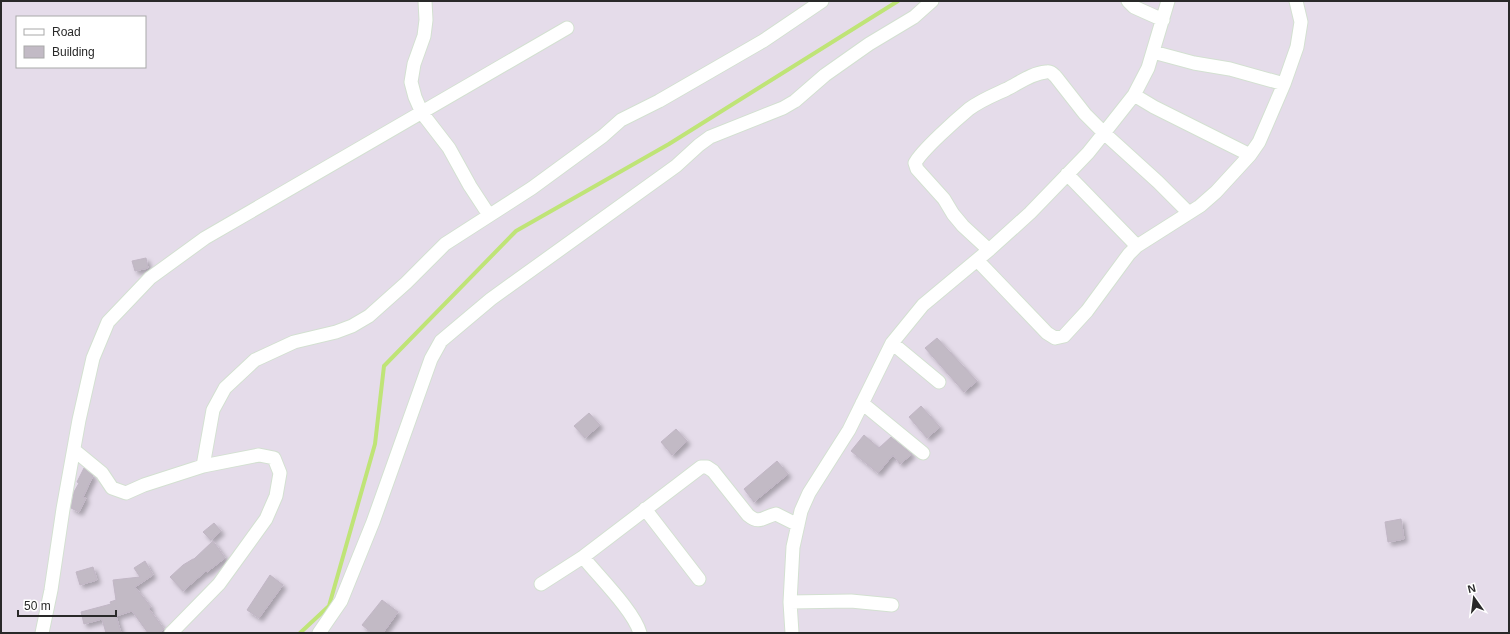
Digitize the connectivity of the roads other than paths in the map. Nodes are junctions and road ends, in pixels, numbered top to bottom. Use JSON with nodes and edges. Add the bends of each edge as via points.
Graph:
{"nodes":[{"id":1,"x":425,"y":1,"type":"edge"},
{"id":2,"x":822,"y":1,"type":"edge"},
{"id":3,"x":932,"y":1,"type":"edge"},
{"id":4,"x":1128,"y":1,"type":"edge"},
{"id":5,"x":1168,"y":1,"type":"edge"},
{"id":6,"x":1296,"y":1,"type":"edge"},
{"id":7,"x":1163,"y":20,"type":"junction"},
{"id":8,"x":567,"y":28,"type":"dead end"},
{"id":9,"x":1153,"y":52,"type":"junction"},
{"id":10,"x":1284,"y":84,"type":"junction"},
{"id":11,"x":1134,"y":95,"type":"junction"},
{"id":12,"x":422,"y":113,"type":"junction"},
{"id":13,"x":1104,"y":133,"type":"junction"},
{"id":14,"x":1250,"y":155,"type":"junction"},
{"id":15,"x":1067,"y":174,"type":"junction"},
{"id":16,"x":1189,"y":213,"type":"junction"},
{"id":17,"x":489,"y":215,"type":"junction"},
{"id":18,"x":1137,"y":246,"type":"junction"},
{"id":19,"x":989,"y":250,"type":"junction"},
{"id":20,"x":977,"y":260,"type":"junction"},
{"id":21,"x":892,"y":343,"type":"junction"},
{"id":22,"x":939,"y":382,"type":"dead end"},
{"id":23,"x":862,"y":403,"type":"junction"},
{"id":24,"x":74,"y":450,"type":"junction"},
{"id":25,"x":923,"y":453,"type":"dead end"},
{"id":26,"x":203,"y":466,"type":"junction"},
{"id":27,"x":645,"y":509,"type":"junction"},
{"id":28,"x":798,"y":525,"type":"junction"},
{"id":29,"x":582,"y":557,"type":"junction"},
{"id":30,"x":699,"y":579,"type":"dead end"},
{"id":31,"x":541,"y":584,"type":"dead end"},
{"id":32,"x":790,"y":602,"type":"junction"},
{"id":33,"x":892,"y":605,"type":"dead end"},
{"id":34,"x":42,"y":633,"type":"edge"},
{"id":35,"x":171,"y":633,"type":"edge"},
{"id":36,"x":319,"y":633,"type":"edge"},
{"id":37,"x":640,"y":633,"type":"edge"},
{"id":38,"x":792,"y":633,"type":"edge"}],
"edges":[{"from":1,"to":12,"type":"street","via":[[424,36],[414,64],[411,82]]},
{"from":2,"to":17,"type":"street","via":[[763,41],[621,120],[538,184]]},
{"from":3,"to":36,"type":"street","via":[[914,17],[825,75],[795,101],[710,137],[676,166],[491,299],[441,341],[431,359],[373,522],[341,601]]},
{"from":4,"to":7,"type":"street","via":[[1134,7]]},
{"from":5,"to":7,"type":"street"},
{"from":6,"to":10,"type":"street","via":[[1300,22],[1297,48]]},
{"from":7,"to":9,"type":"street"},
{"from":8,"to":12,"type":"street"},
{"from":9,"to":10,"type":"street"},
{"from":9,"to":11,"type":"street"},
{"from":10,"to":14,"type":"street","via":[[1259,142]]},
{"from":11,"to":13,"type":"street"},
{"from":11,"to":14,"type":"street","via":[[1154,108]]},
{"from":12,"to":17,"type":"street","via":[[449,148]]},
{"from":12,"to":24,"type":"street","via":[[205,238],[150,278],[108,322],[93,358]]},
{"from":13,"to":15,"type":"street"},
{"from":13,"to":16,"type":"street"},
{"from":13,"to":19,"type":"street","via":[[1085,114],[1052,72],[1048,71],[1035,74],[969,109],[918,157],[915,163],[917,169],[944,199],[963,226]]},
{"from":14,"to":16,"type":"street","via":[[1216,192]]},
{"from":15,"to":18,"type":"street"},
{"from":15,"to":19,"type":"street","via":[[1030,213]]},
{"from":16,"to":18,"type":"street"},
{"from":17,"to":26,"type":"street","via":[[445,244],[406,283],[368,316],[352,326],[294,342],[255,360],[225,388],[213,410]]},
{"from":18,"to":20,"type":"street","via":[[1087,312],[1064,336],[1055,338],[1047,333]]},
{"from":19,"to":20,"type":"street"},
{"from":20,"to":21,"type":"street","via":[[923,304]]},
{"from":21,"to":22,"type":"street"},
{"from":21,"to":23,"type":"street"},
{"from":23,"to":25,"type":"street"},
{"from":23,"to":28,"type":"street","via":[[849,430],[810,493],[801,511]]},
{"from":24,"to":26,"type":"street","via":[[102,473],[112,488],[126,493]]},
{"from":24,"to":34,"type":"street","via":[[52,590]]},
{"from":26,"to":35,"type":"street","via":[[259,454],[274,458],[280,473],[276,496],[266,519],[219,584]]},
{"from":27,"to":28,"type":"street","via":[[701,467],[708,467],[755,520],[776,514]]},
{"from":27,"to":29,"type":"street"},
{"from":27,"to":30,"type":"street"},
{"from":28,"to":32,"type":"street","via":[[793,547]]},
{"from":29,"to":31,"type":"street"},
{"from":29,"to":37,"type":"street","via":[[627,610]]},
{"from":32,"to":33,"type":"street","via":[[851,601]]},
{"from":32,"to":38,"type":"street"}]}
